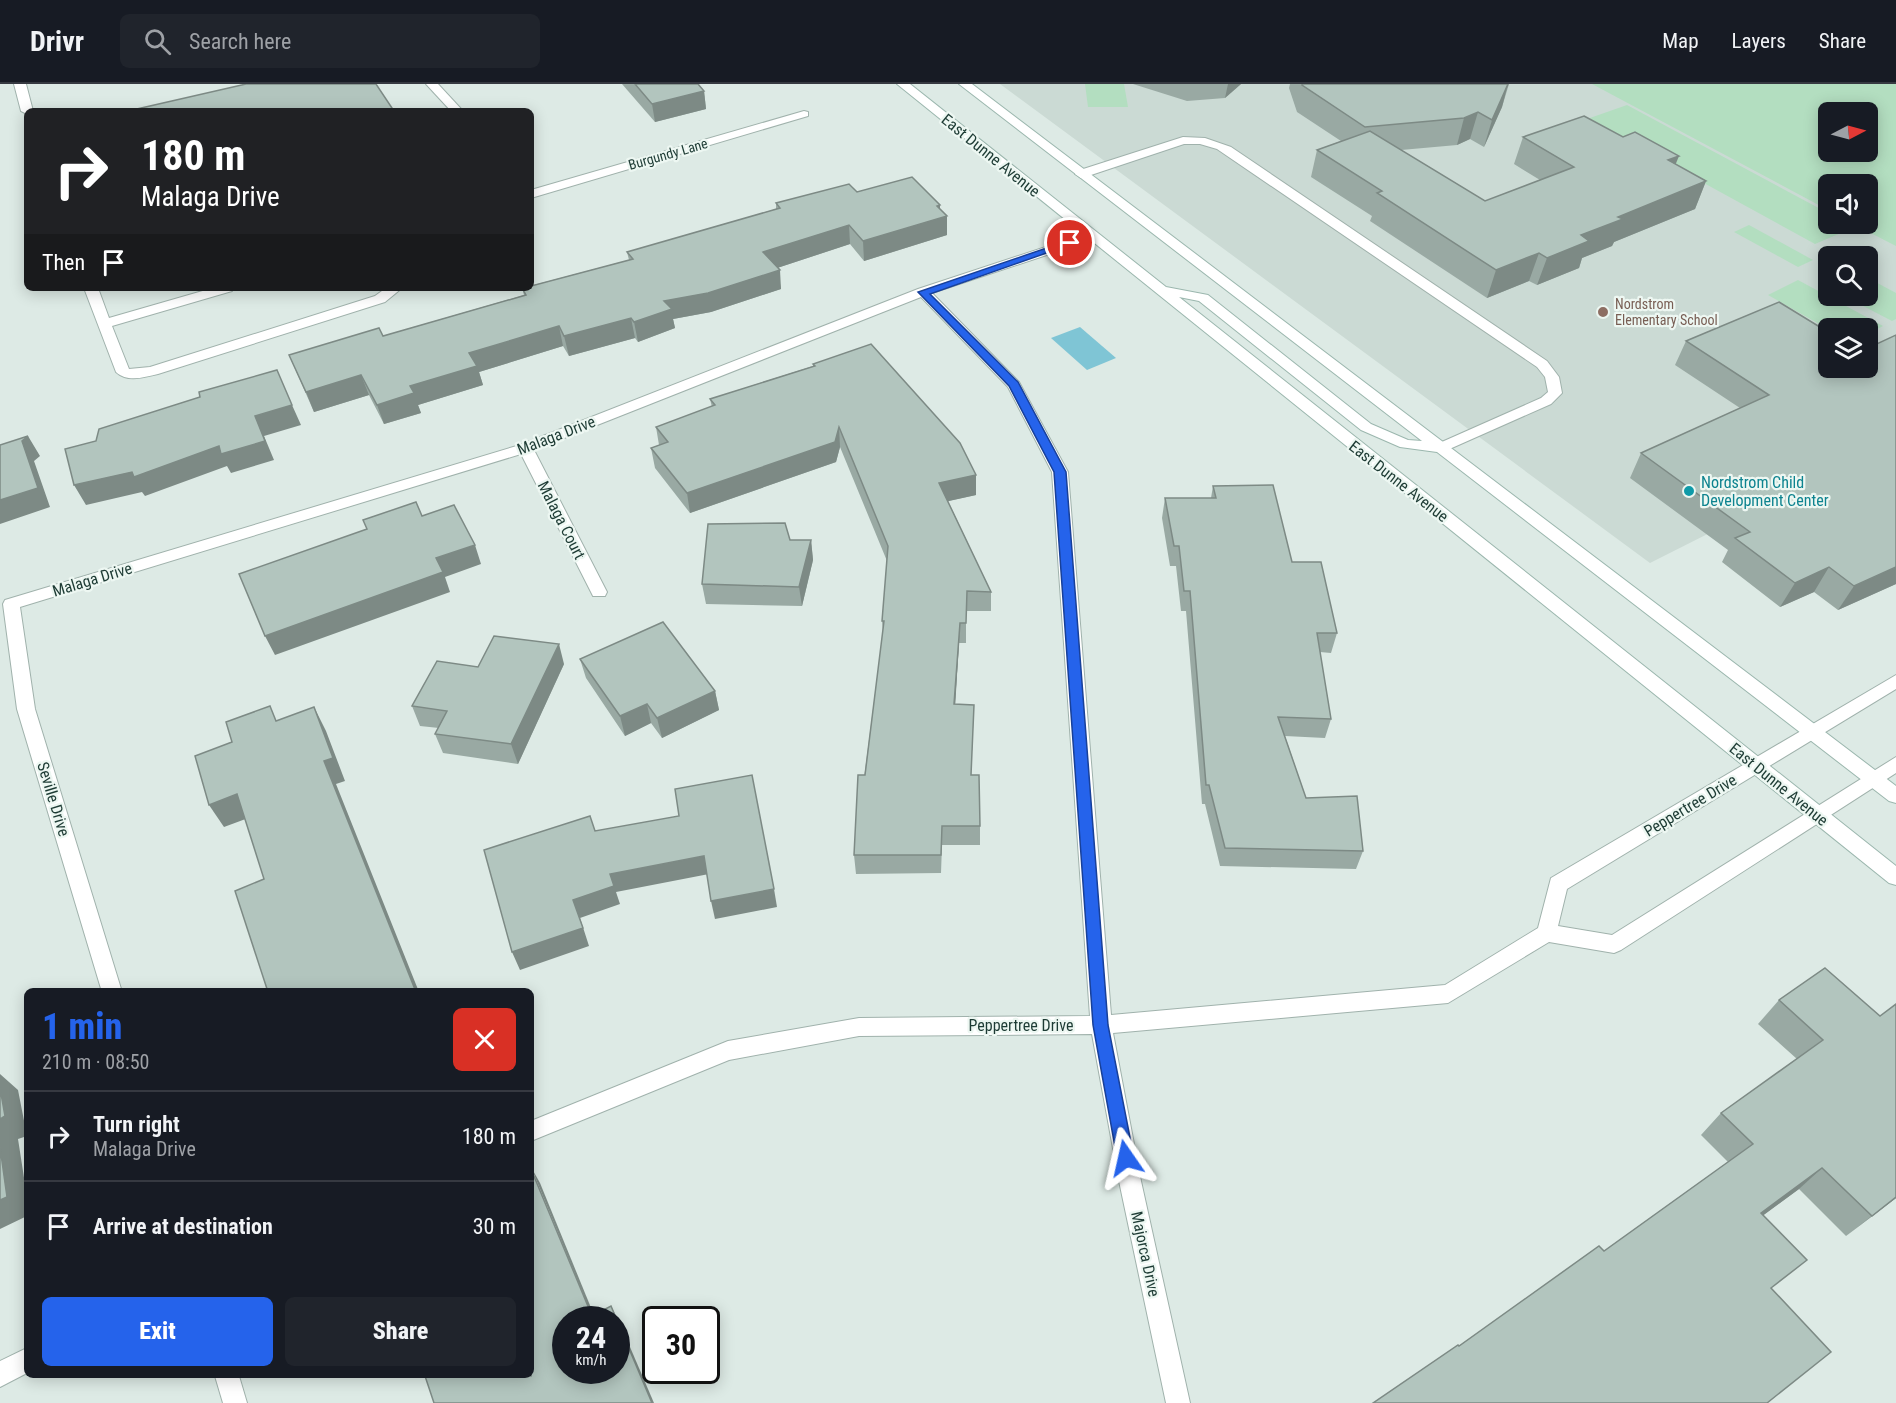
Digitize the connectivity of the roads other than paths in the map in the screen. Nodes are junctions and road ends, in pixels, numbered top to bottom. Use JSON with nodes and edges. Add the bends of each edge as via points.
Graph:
{"nodes":[{"id":1,"x":20,"y":84,"type":"edge"},
{"id":2,"x":432,"y":84,"type":"edge"},
{"id":3,"x":903,"y":84,"type":"edge"},
{"id":4,"x":965,"y":84,"type":"edge"},
{"id":5,"x":26,"y":108,"type":"edge"},
{"id":6,"x":454,"y":108,"type":"edge"},
{"id":7,"x":804,"y":114,"type":"dead end"},
{"id":8,"x":1081,"y":174,"type":"junction"},
{"id":9,"x":534,"y":193,"type":"edge"},
{"id":10,"x":1091,"y":236,"type":"junction"},
{"id":11,"x":1157,"y":289,"type":"junction"},
{"id":12,"x":92,"y":291,"type":"edge"},
{"id":13,"x":217,"y":291,"type":"edge"},
{"id":14,"x":391,"y":291,"type":"edge"},
{"id":15,"x":923,"y":292,"type":"junction"},
{"id":16,"x":105,"y":324,"type":"junction"},
{"id":17,"x":525,"y":448,"type":"junction"},
{"id":18,"x":1440,"y":448,"type":"junction"},
{"id":19,"x":598,"y":592,"type":"dead end"},
{"id":20,"x":11,"y":604,"type":"joint"},
{"id":21,"x":1896,"y":681,"type":"edge"},
{"id":22,"x":1811,"y":731,"type":"junction"},
{"id":23,"x":1896,"y":764,"type":"edge"},
{"id":24,"x":1756,"y":765,"type":"junction"},
{"id":25,"x":1873,"y":778,"type":"junction"},
{"id":26,"x":1896,"y":796,"type":"edge"},
{"id":27,"x":1816,"y":813,"type":"junction"},
{"id":28,"x":1896,"y":877,"type":"edge"},
{"id":29,"x":1547,"y":933,"type":"junction"},
{"id":30,"x":110,"y":988,"type":"edge"},
{"id":31,"x":1101,"y":1025,"type":"junction"},
{"id":32,"x":534,"y":1130,"type":"edge"},
{"id":33,"x":24,"y":1362,"type":"edge"},
{"id":34,"x":0,"y":1375,"type":"edge"},
{"id":35,"x":228,"y":1378,"type":"edge"},
{"id":36,"x":235,"y":1403,"type":"edge"},
{"id":37,"x":1178,"y":1403,"type":"edge"}],
"edges":[{"from":1,"to":5,"type":"street"},
{"from":2,"to":6,"type":"street"},
{"from":3,"to":10,"type":"street","name":"East Dunne Avenue"},
{"from":4,"to":8,"type":"street"},
{"from":7,"to":9,"type":"street","name":"Burgundy Lane"},
{"from":8,"to":18,"type":"street"},
{"from":8,"to":18,"type":"street","via":[[1183,141],[1198,139],[1221,146],[1542,364],[1551,374],[1554,393],[1546,401]]},
{"from":10,"to":11,"type":"street","name":"East Dunne Avenue"},
{"from":10,"to":15,"type":"street","name":"Malaga Drive"},
{"from":11,"to":18,"type":"street","via":[[1203,298],[1366,427],[1405,444]]},
{"from":11,"to":24,"type":"street","name":"East Dunne Avenue"},
{"from":12,"to":16,"type":"street"},
{"from":13,"to":16,"type":"street"},
{"from":14,"to":16,"type":"street","via":[[380,299],[132,375],[123,372]]},
{"from":15,"to":17,"type":"street","name":"Malaga Drive"},
{"from":15,"to":31,"type":"street","name":"Majorca Drive","via":[[1014,385],[1060,472]]},
{"from":17,"to":19,"type":"street","name":"Malaga Court"},
{"from":17,"to":20,"type":"street","name":"Malaga Drive"},
{"from":18,"to":22,"type":"street"},
{"from":20,"to":30,"type":"street","name":"Seville Drive","via":[[27,709]]},
{"from":21,"to":22,"type":"street","name":"Peppertree Drive"},
{"from":22,"to":24,"type":"street","name":"Peppertree Drive"},
{"from":22,"to":25,"type":"street"},
{"from":23,"to":25,"type":"street"},
{"from":24,"to":27,"type":"street","name":"East Dunne Avenue"},
{"from":24,"to":29,"type":"street","name":"Peppertree Drive","via":[[1558,884]]},
{"from":25,"to":26,"type":"street"},
{"from":25,"to":27,"type":"street"},
{"from":27,"to":28,"type":"street","name":"East Dunne Avenue"},
{"from":27,"to":29,"type":"street","via":[[1614,944]]},
{"from":29,"to":31,"type":"street","name":"Peppertree Drive","via":[[1448,994]]},
{"from":31,"to":32,"type":"street","name":"Peppertree Drive","via":[[859,1027],[728,1050]]},
{"from":31,"to":37,"type":"street","name":"Majorca Drive"},
{"from":33,"to":34,"type":"street"},
{"from":35,"to":36,"type":"street"}]}
